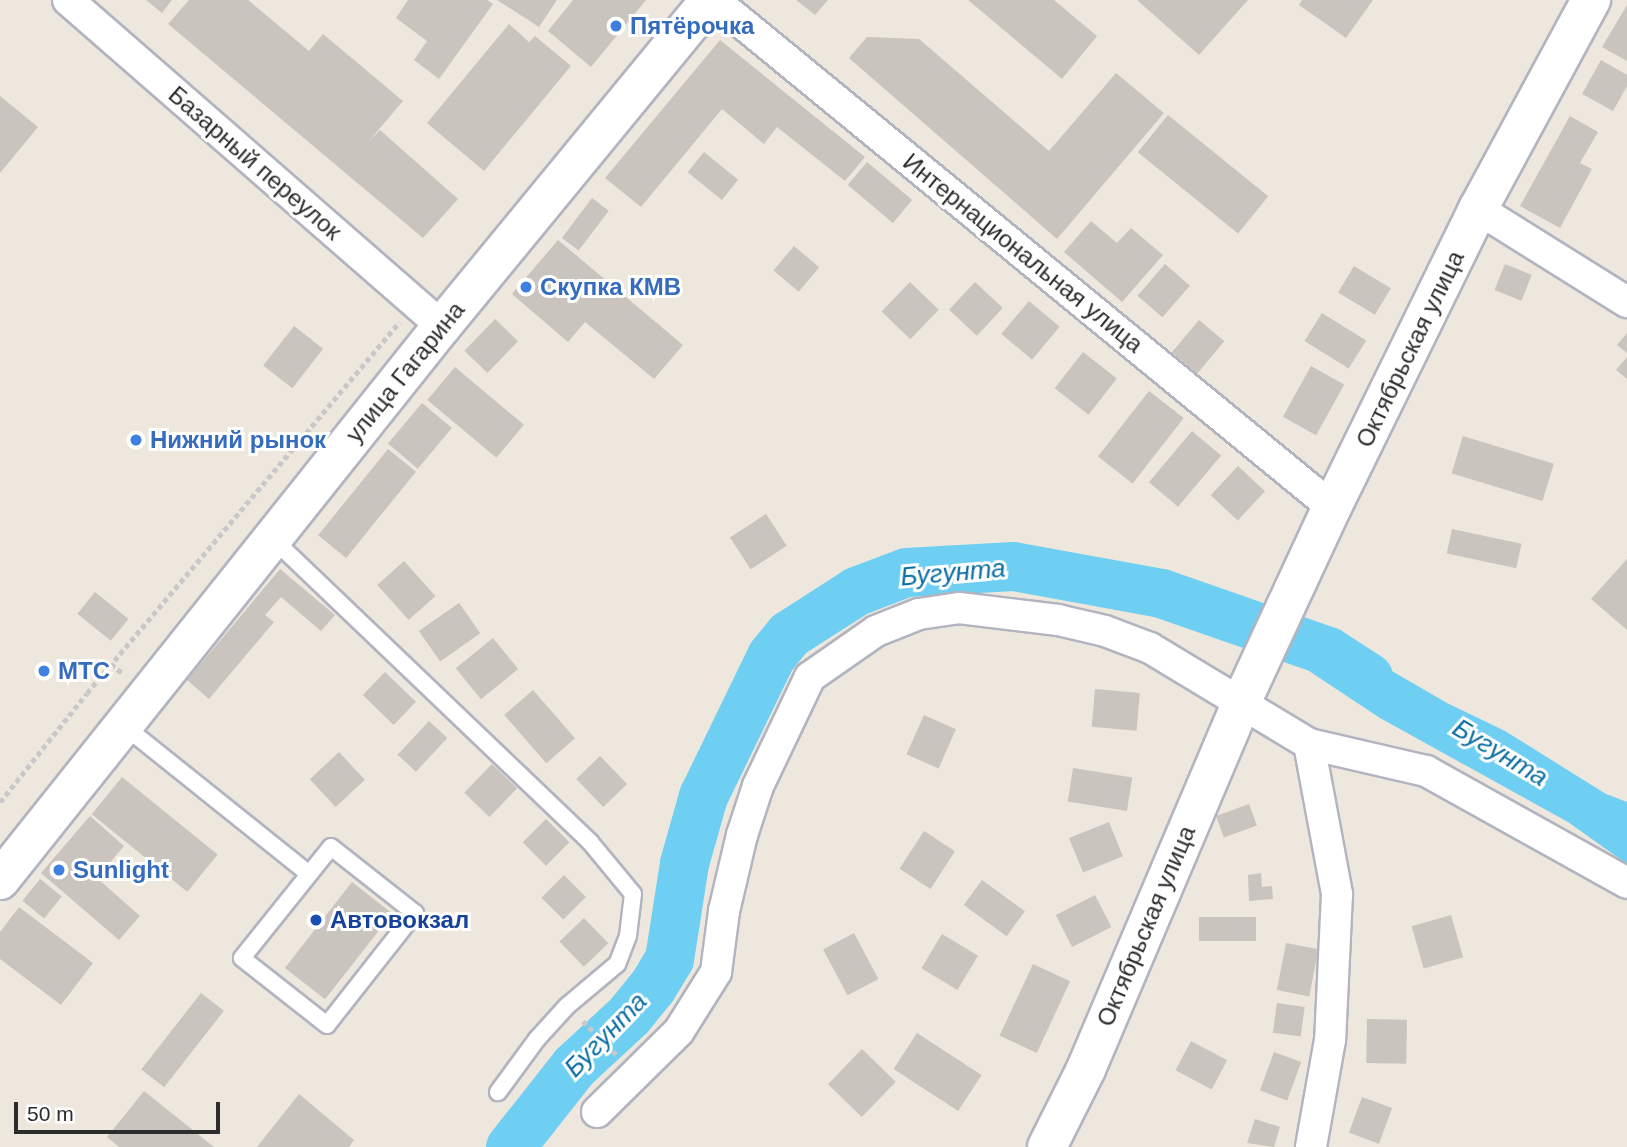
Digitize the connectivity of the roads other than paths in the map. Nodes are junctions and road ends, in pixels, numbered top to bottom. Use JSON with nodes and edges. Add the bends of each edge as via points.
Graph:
{"nodes":[{"id":1,"x":68,"y":0,"type":"edge"},
{"id":2,"x":712,"y":0,"type":"edge"},
{"id":3,"x":1591,"y":0,"type":"edge"},
{"id":4,"x":1478,"y":209,"type":"junction"},
{"id":5,"x":1627,"y":302,"type":"edge"},
{"id":6,"x":429,"y":314,"type":"junction"},
{"id":7,"x":1332,"y":507,"type":"junction"},
{"id":8,"x":272,"y":538,"type":"junction"},
{"id":9,"x":1247,"y":691,"type":"junction"},
{"id":10,"x":123,"y":725,"type":"junction"},
{"id":11,"x":1309,"y":744,"type":"junction"},
{"id":12,"x":309,"y":874,"type":"junction"},
{"id":13,"x":0,"y":880,"type":"edge"},
{"id":14,"x":1627,"y":883,"type":"edge"},
{"id":15,"x":498,"y":1092,"type":"dead end"},
{"id":16,"x":597,"y":1112,"type":"dead end"},
{"id":17,"x":1047,"y":1147,"type":"edge"},
{"id":18,"x":1311,"y":1147,"type":"edge"}],
"edges":[{"from":1,"to":6,"type":"street","name":"Базарный переулок"},
{"from":2,"to":6,"type":"main road","name":"улица Гагарина"},
{"from":2,"to":7,"type":"street","name":"Интернациональная улица"},
{"from":3,"to":4,"type":"main road","name":"Октябрьская улица"},
{"from":4,"to":5,"type":"street"},
{"from":4,"to":7,"type":"main road","name":"Октябрьская улица"},
{"from":6,"to":8,"type":"main road","name":"улица Гагарина"},
{"from":7,"to":9,"type":"main road","name":"Октябрьская улица"},
{"from":8,"to":10,"type":"main road","name":"улица Гагарина"},
{"from":8,"to":15,"type":"lane","via":[[590,842],[633,894],[628,936],[617,964],[567,1006]]},
{"from":9,"to":11,"type":"street"},
{"from":9,"to":16,"type":"street","via":[[1105,631],[1058,620],[959,608],[919,614],[877,631],[810,677],[758,786],[742,835],[724,911],[716,972],[679,1031]]},
{"from":9,"to":17,"type":"main road","name":"Октябрьская улица","via":[[1086,1069]]},
{"from":10,"to":12,"type":"lane"},
{"from":10,"to":13,"type":"main road","name":"улица Гагарина"},
{"from":11,"to":14,"type":"street","via":[[1426,771]]},
{"from":11,"to":18,"type":"street","via":[[1337,894],[1330,1040]]},
{"from":12,"to":12,"type":"lane","via":[[242,958],[327,1025],[415,913],[331,847]]}]}
